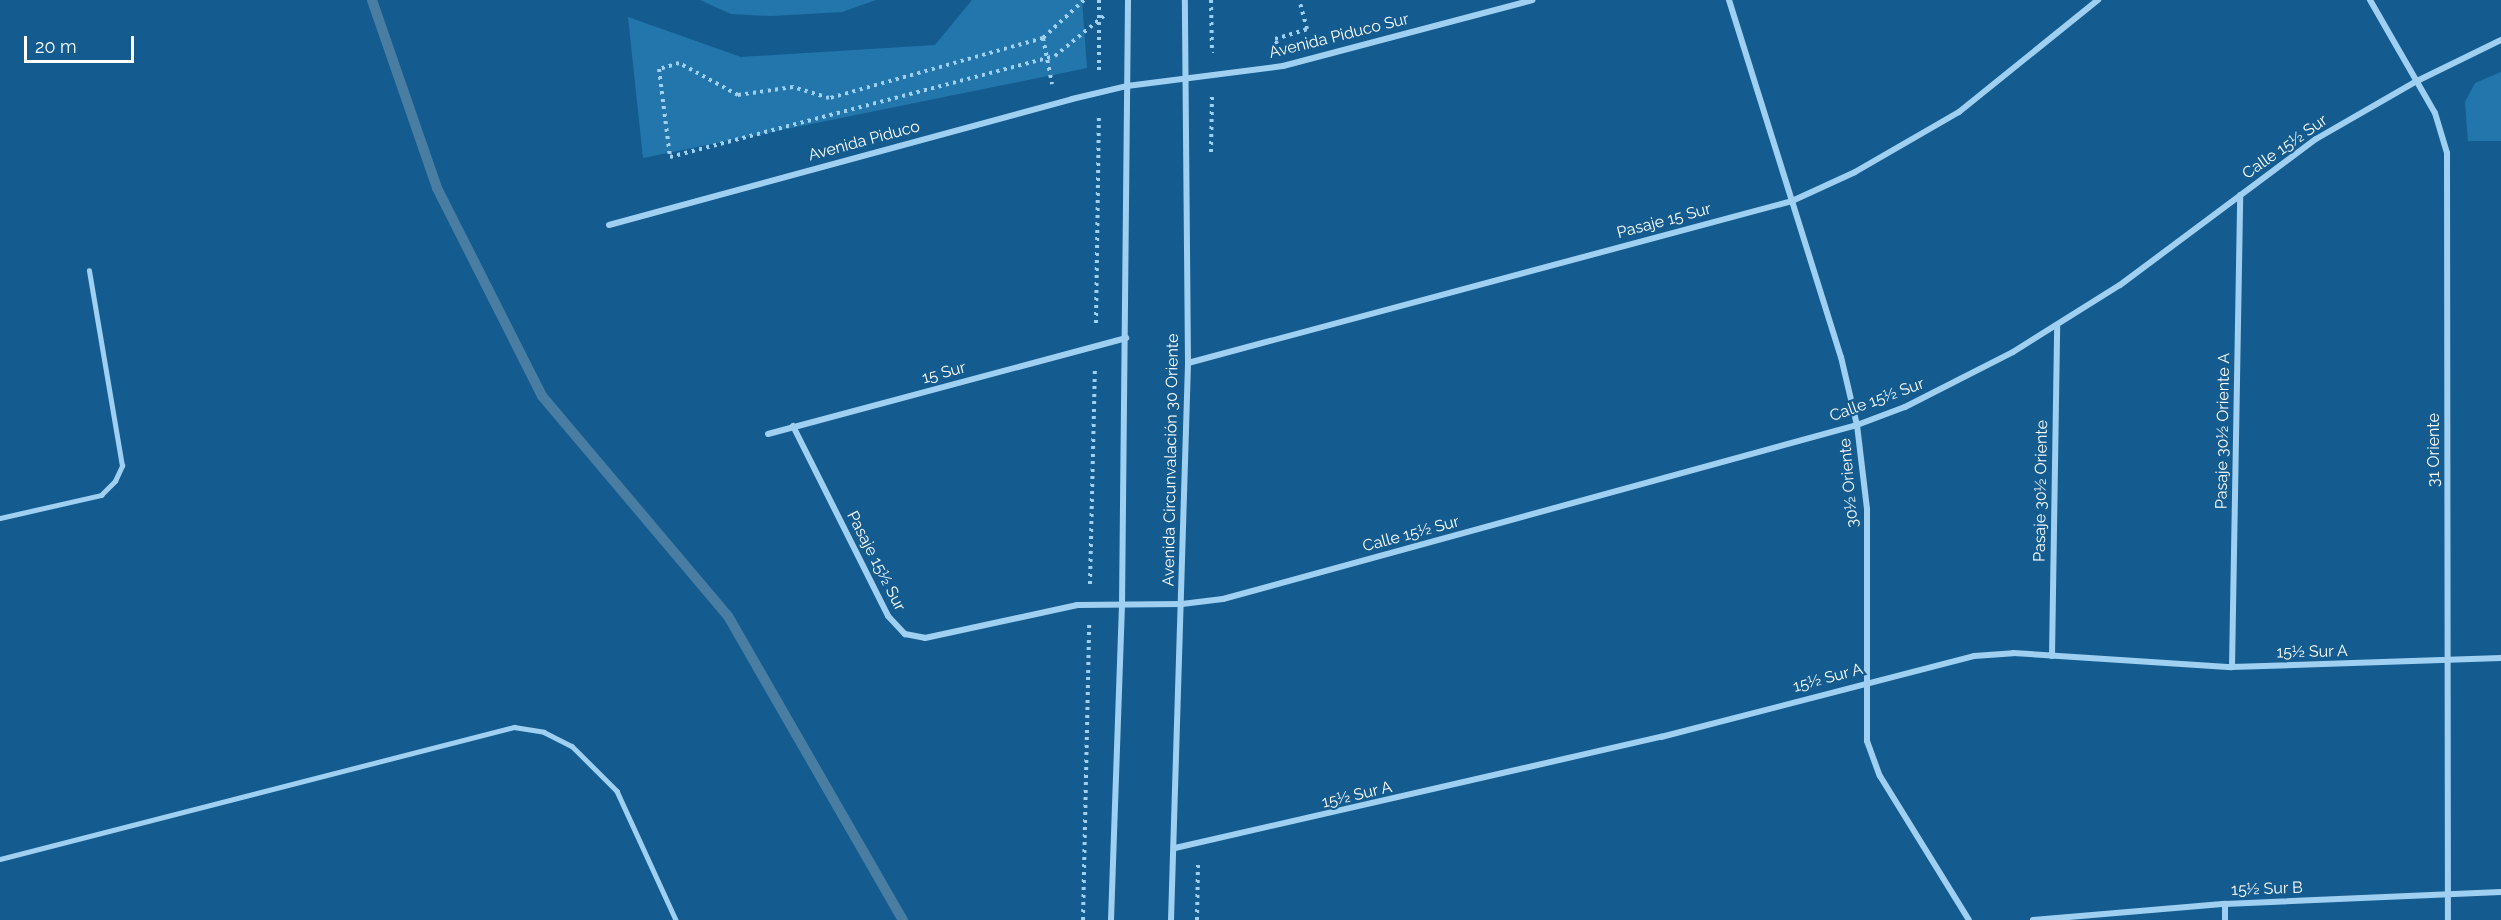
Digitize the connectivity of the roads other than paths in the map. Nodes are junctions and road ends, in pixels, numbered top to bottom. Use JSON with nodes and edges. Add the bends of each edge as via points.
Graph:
{"nodes":[{"id":1,"x":1185,"y":0,"type":"edge"},
{"id":2,"x":1532,"y":0,"type":"edge"},
{"id":3,"x":1729,"y":0,"type":"edge"},
{"id":4,"x":2098,"y":0,"type":"edge"},
{"id":5,"x":2370,"y":0,"type":"edge"},
{"id":6,"x":1128,"y":2,"type":"edge"},
{"id":7,"x":2501,"y":40,"type":"edge"},
{"id":8,"x":1186,"y":77,"type":"junction"},
{"id":9,"x":2417,"y":81,"type":"junction"},
{"id":10,"x":1127,"y":86,"type":"junction"},
{"id":11,"x":2240,"y":195,"type":"junction"},
{"id":12,"x":1792,"y":201,"type":"junction"},
{"id":13,"x":609,"y":225,"type":"dead end"},
{"id":14,"x":89,"y":271,"type":"dead end"},
{"id":15,"x":2057,"y":326,"type":"junction"},
{"id":16,"x":1126,"y":338,"type":"junction"},
{"id":17,"x":1188,"y":363,"type":"junction"},
{"id":18,"x":1857,"y":425,"type":"junction"},
{"id":19,"x":794,"y":426,"type":"junction"},
{"id":20,"x":768,"y":434,"type":"dead end"},
{"id":21,"x":0,"y":518,"type":"edge"},
{"id":22,"x":1182,"y":604,"type":"junction"},
{"id":23,"x":1122,"y":605,"type":"junction"},
{"id":24,"x":2052,"y":656,"type":"junction"},
{"id":25,"x":2501,"y":658,"type":"edge"},
{"id":26,"x":2448,"y":661,"type":"junction"},
{"id":27,"x":2232,"y":667,"type":"junction"},
{"id":28,"x":1866,"y":681,"type":"junction"},
{"id":29,"x":1175,"y":848,"type":"junction"},
{"id":30,"x":0,"y":859,"type":"edge"},
{"id":31,"x":2501,"y":892,"type":"edge"},
{"id":32,"x":2448,"y":897,"type":"junction"},
{"id":33,"x":2225,"y":904,"type":"junction"},
{"id":34,"x":676,"y":920,"type":"edge"},
{"id":35,"x":1111,"y":920,"type":"edge"},
{"id":36,"x":1171,"y":920,"type":"edge"},
{"id":37,"x":1969,"y":920,"type":"edge"},
{"id":38,"x":2033,"y":920,"type":"edge"},
{"id":39,"x":2225,"y":920,"type":"edge"},
{"id":40,"x":2448,"y":920,"type":"edge"}],
"edges":[{"from":1,"to":8,"type":"street","name":"Avenida Circunvalación 30 Oriente"},
{"from":2,"to":8,"type":"street","name":"Avenida Piduco Sur","via":[[1283,66]]},
{"from":3,"to":12,"type":"street","name":"30½ Oriente"},
{"from":4,"to":12,"type":"street","name":"Pasaje 15 Sur","via":[[1959,112],[1865,167]]},
{"from":5,"to":9,"type":"street","name":"31 Oriente"},
{"from":6,"to":10,"type":"street"},
{"from":7,"to":9,"type":"street","name":"Calle 15½ Sur"},
{"from":8,"to":10,"type":"street","name":"Avenida Piduco Sur"},
{"from":8,"to":17,"type":"street","name":"Avenida Circunvalación 30 Oriente"},
{"from":9,"to":11,"type":"street","name":"Calle 15½ Sur","via":[[2316,140]]},
{"from":9,"to":26,"type":"street","name":"31 Oriente","via":[[2442,126],[2447,153]]},
{"from":10,"to":13,"type":"street","name":"Avenida Piduco"},
{"from":10,"to":16,"type":"street"},
{"from":11,"to":15,"type":"street","name":"Calle 15½ Sur","via":[[2138,273]]},
{"from":11,"to":27,"type":"street","name":"Pasaje 30½ Oriente A"},
{"from":12,"to":17,"type":"street","name":"Pasaje 15 Sur"},
{"from":12,"to":18,"type":"street","name":"30½ Oriente","via":[[1841,357]]},
{"from":14,"to":21,"type":"lane","via":[[122,466],[115,481],[101,495]]},
{"from":15,"to":18,"type":"street","name":"Calle 15½ Sur","via":[[1936,393]]},
{"from":15,"to":24,"type":"street","name":"Pasaje 30½ Oriente"},
{"from":16,"to":19,"type":"street","name":"15 Sur"},
{"from":16,"to":23,"type":"street"},
{"from":17,"to":22,"type":"street","name":"Avenida Circunvalación 30 Oriente"},
{"from":18,"to":22,"type":"street","name":"Calle 15½ Sur","via":[[1239,595]]},
{"from":18,"to":28,"type":"street","name":"30½ Oriente","via":[[1867,508]]},
{"from":19,"to":20,"type":"street","name":"15 Sur"},
{"from":19,"to":23,"type":"street","name":"Pasaje 15½ Sur","via":[[888,616],[905,634],[925,638],[1090,605]]},
{"from":22,"to":23,"type":"street","name":"Calle 15½ Sur"},
{"from":22,"to":29,"type":"street","name":"Avenida Circunvalación 30 Oriente"},
{"from":23,"to":35,"type":"street"},
{"from":24,"to":27,"type":"street","name":"15½ Sur A"},
{"from":24,"to":28,"type":"street","name":"15½ Sur A","via":[[1974,656]]},
{"from":25,"to":26,"type":"street","name":"15½ Sur A"},
{"from":26,"to":27,"type":"street","name":"15½ Sur A"},
{"from":26,"to":32,"type":"street","name":"31 Oriente"},
{"from":28,"to":29,"type":"street","name":"15½ Sur A","via":[[1661,737]]},
{"from":28,"to":37,"type":"street","name":"30½ Oriente","via":[[1867,741],[1880,776]]},
{"from":29,"to":36,"type":"street","name":"Avenida Circunvalación 30 Oriente"},
{"from":30,"to":34,"type":"lane","via":[[514,727],[544,732],[572,746],[617,791]]},
{"from":31,"to":32,"type":"street","name":"15½ Sur B"},
{"from":32,"to":33,"type":"street","name":"15½ Sur B"},
{"from":32,"to":40,"type":"street","name":"31 Oriente"},
{"from":33,"to":38,"type":"street","name":"15½ Sur B"},
{"from":33,"to":39,"type":"street"}]}
